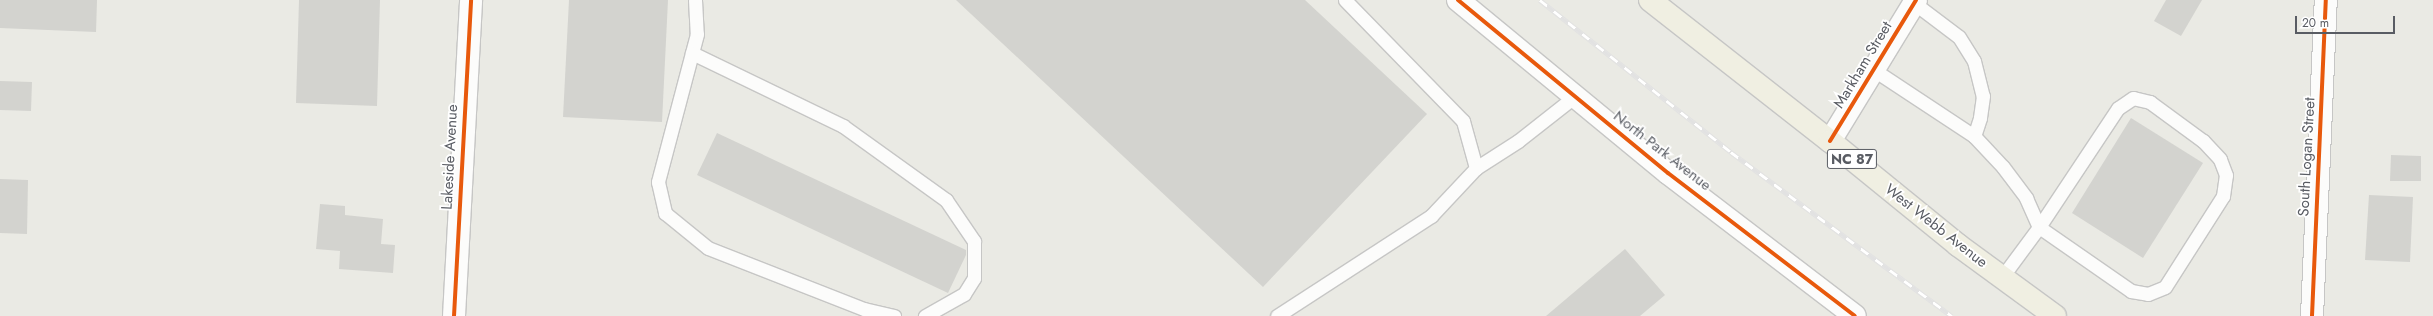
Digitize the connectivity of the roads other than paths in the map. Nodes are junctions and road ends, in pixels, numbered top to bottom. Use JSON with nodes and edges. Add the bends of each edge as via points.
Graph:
{"nodes":[{"id":1,"x":471,"y":0,"type":"edge"},
{"id":2,"x":695,"y":0,"type":"edge"},
{"id":3,"x":1345,"y":0,"type":"edge"},
{"id":4,"x":1458,"y":0,"type":"edge"},
{"id":5,"x":1650,"y":0,"type":"edge"},
{"id":6,"x":2326,"y":0,"type":"edge"},
{"id":7,"x":1915,"y":2,"type":"edge"},
{"id":8,"x":692,"y":53,"type":"junction"},
{"id":9,"x":1874,"y":70,"type":"junction"},
{"id":10,"x":1574,"y":97,"type":"junction"},
{"id":11,"x":1974,"y":136,"type":"junction"},
{"id":12,"x":1830,"y":141,"type":"junction"},
{"id":13,"x":1476,"y":168,"type":"junction"},
{"id":14,"x":2039,"y":227,"type":"junction"},
{"id":15,"x":2002,"y":277,"type":"junction"},
{"id":16,"x":454,"y":316,"type":"edge"},
{"id":17,"x":894,"y":316,"type":"edge"},
{"id":18,"x":925,"y":316,"type":"edge"},
{"id":19,"x":1277,"y":316,"type":"edge"},
{"id":20,"x":1855,"y":316,"type":"edge"},
{"id":21,"x":2055,"y":316,"type":"edge"},
{"id":22,"x":2312,"y":316,"type":"edge"}],
"edges":[{"from":1,"to":16,"type":"street","name":"Lakeside Avenue"},
{"from":2,"to":8,"type":"lane","via":[[697,34]]},
{"from":3,"to":13,"type":"lane","via":[[1463,121]]},
{"from":4,"to":10,"type":"street","name":"North Park Avenue"},
{"from":5,"to":12,"type":"highway","name":"West Webb Avenue","number":"NC 87"},
{"from":6,"to":22,"type":"street","name":"South Logan Street"},
{"from":7,"to":9,"type":"street","name":"Markham Street"},
{"from":7,"to":11,"type":"lane","via":[[1959,37],[1974,61],[1983,96]]},
{"from":8,"to":17,"type":"lane","via":[[658,182],[665,213],[708,248],[864,310]]},
{"from":8,"to":18,"type":"lane","via":[[844,126],[946,200],[974,241],[974,278],[964,294]]},
{"from":9,"to":11,"type":"lane"},
{"from":9,"to":12,"type":"street","name":"Markham Street"},
{"from":10,"to":13,"type":"lane"},
{"from":10,"to":20,"type":"street","name":"North Park Avenue","via":[[1668,173]]},
{"from":11,"to":14,"type":"lane","via":[[2026,198]]},
{"from":12,"to":15,"type":"highway","name":"West Webb Avenue","number":"NC 87","via":[[1958,245]]},
{"from":13,"to":19,"type":"lane","via":[[1431,216]]},
{"from":14,"to":14,"type":"lane","via":[[2131,292],[2148,294],[2165,287],[2223,196],[2226,175],[2220,159],[2203,141],[2150,102],[2133,98],[2118,108]]},
{"from":14,"to":15,"type":"lane"},
{"from":15,"to":21,"type":"highway","name":"West Webb Avenue","number":"NC 87"}]}
